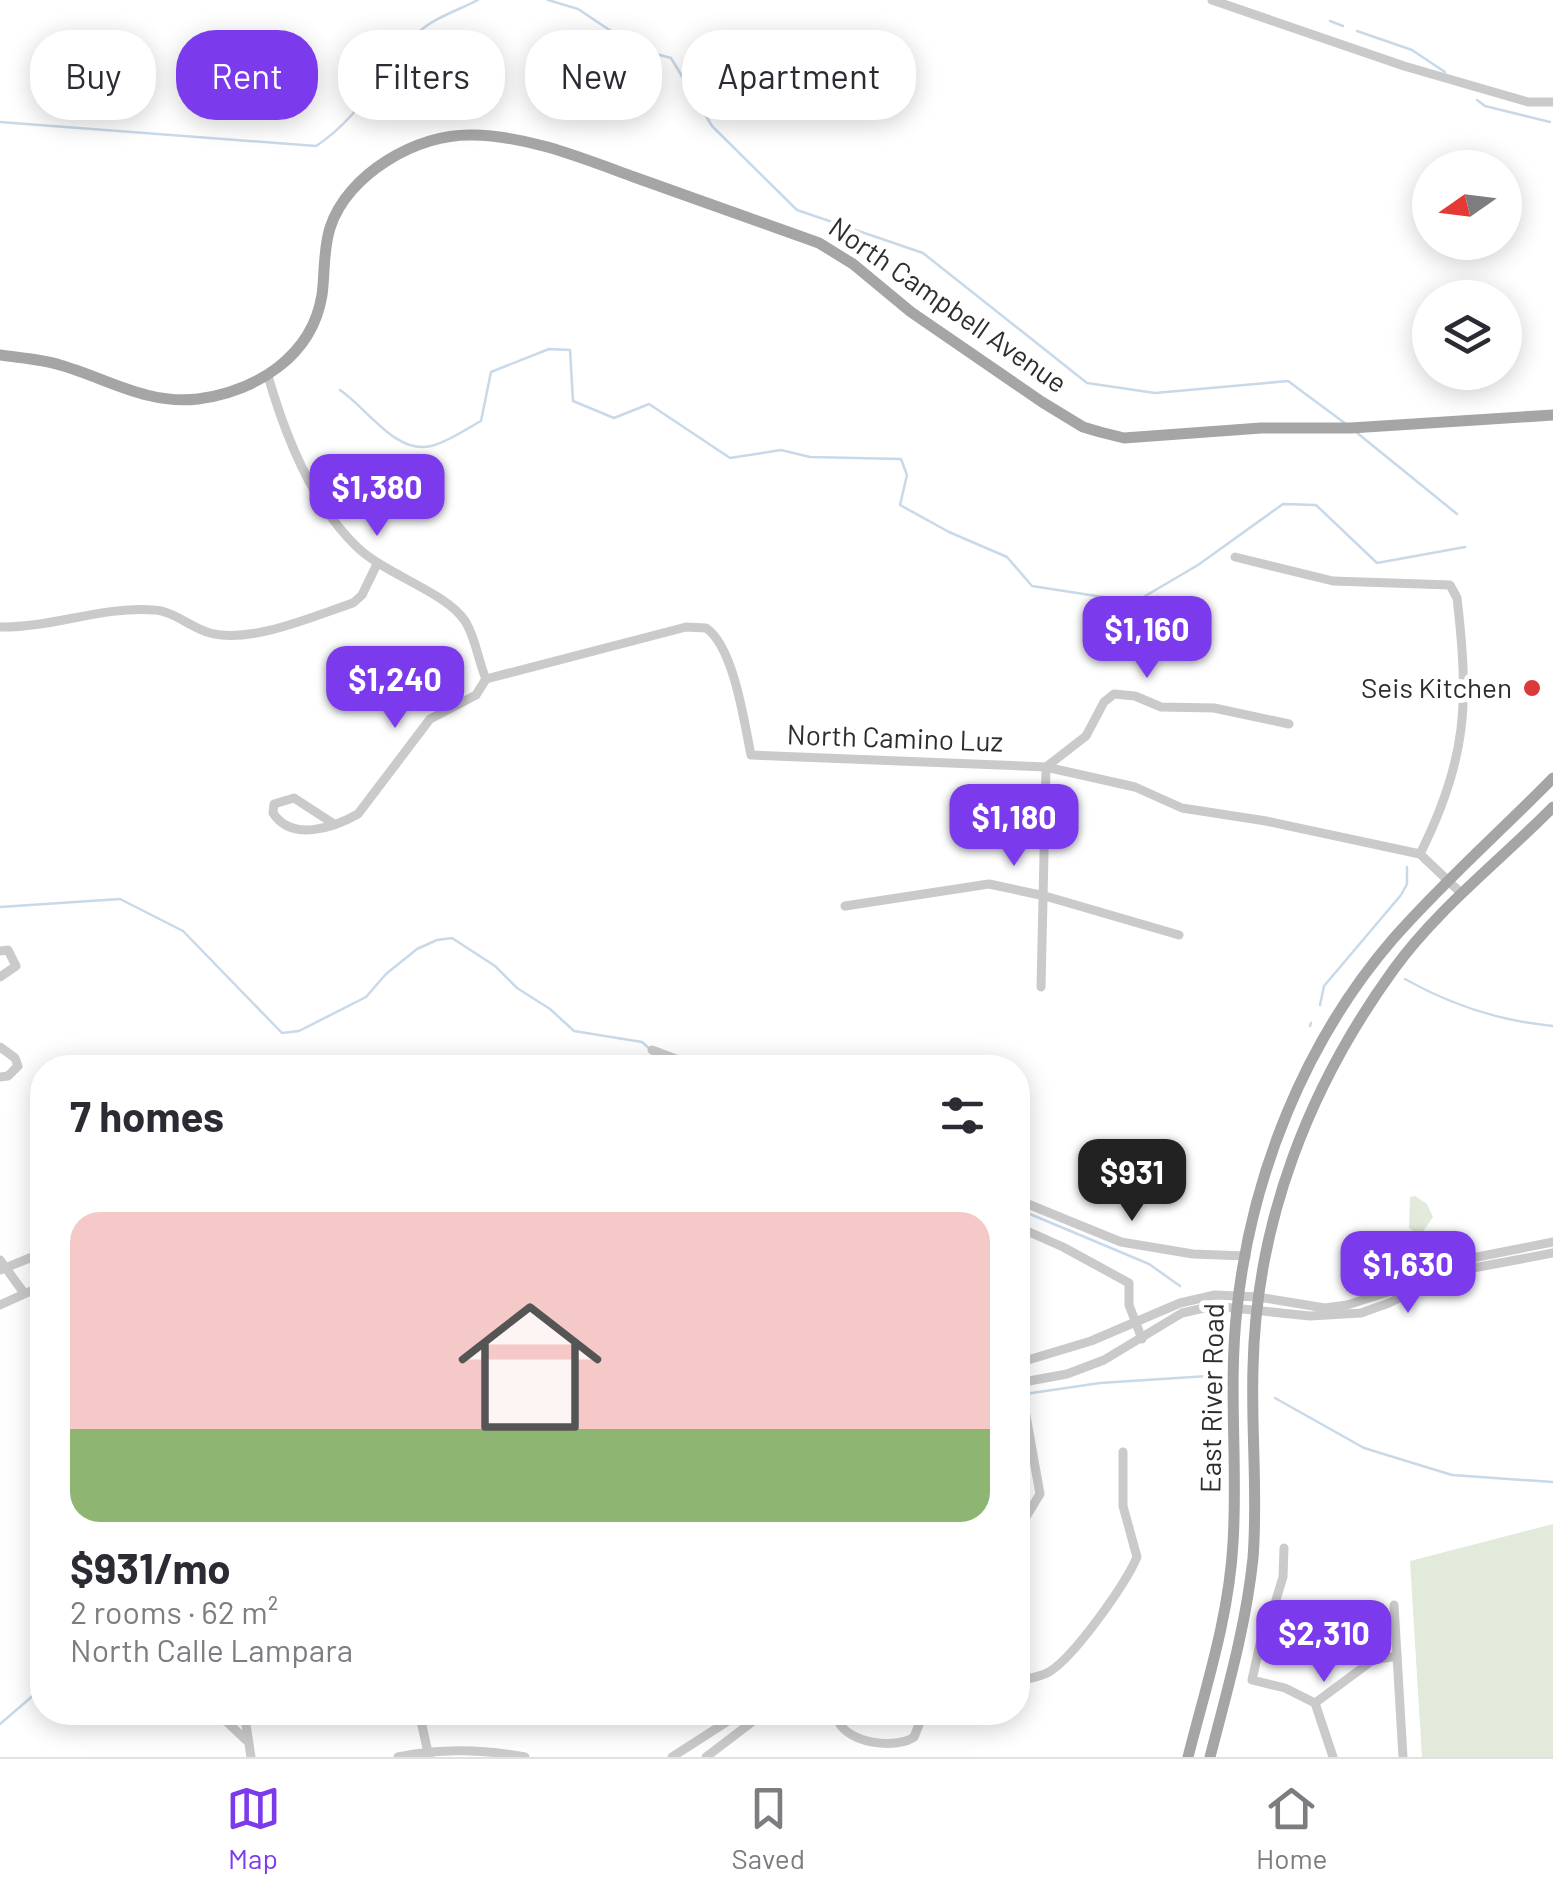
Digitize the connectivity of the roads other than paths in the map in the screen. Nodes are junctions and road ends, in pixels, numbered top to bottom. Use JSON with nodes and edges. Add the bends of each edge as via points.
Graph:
{"nodes":[{"id":1,"x":1212,"y":0,"type":"edge"},
{"id":2,"x":1553,"y":102,"type":"edge"},
{"id":3,"x":0,"y":354,"type":"edge"},
{"id":4,"x":268,"y":376,"type":"junction"},
{"id":5,"x":1553,"y":416,"type":"edge"},
{"id":6,"x":1235,"y":557,"type":"dead end"},
{"id":7,"x":377,"y":564,"type":"junction"},
{"id":8,"x":0,"y":627,"type":"edge"},
{"id":9,"x":486,"y":680,"type":"junction"},
{"id":10,"x":1289,"y":724,"type":"dead end"},
{"id":11,"x":1046,"y":767,"type":"junction"},
{"id":12,"x":1553,"y":778,"type":"edge"},
{"id":13,"x":1553,"y":807,"type":"edge"},
{"id":14,"x":334,"y":824,"type":"junction"},
{"id":15,"x":1420,"y":854,"type":"junction"},
{"id":16,"x":1450,"y":880,"type":"junction"},
{"id":17,"x":1462,"y":894,"type":"junction"},
{"id":18,"x":1045,"y":896,"type":"junction"},
{"id":19,"x":844,"y":906,"type":"dead end"},
{"id":20,"x":1179,"y":935,"type":"dead end"},
{"id":21,"x":0,"y":951,"type":"edge"},
{"id":22,"x":0,"y":977,"type":"edge"},
{"id":23,"x":1041,"y":987,"type":"dead end"},
{"id":24,"x":0,"y":1047,"type":"edge"},
{"id":25,"x":652,"y":1050,"type":"dead end"},
{"id":26,"x":665,"y":1055,"type":"edge"},
{"id":27,"x":0,"y":1077,"type":"edge"},
{"id":28,"x":1030,"y":1205,"type":"edge"},
{"id":29,"x":1030,"y":1233,"type":"edge"},
{"id":30,"x":1553,"y":1242,"type":"edge"},
{"id":31,"x":1553,"y":1253,"type":"edge"},
{"id":32,"x":1246,"y":1256,"type":"junction"},
{"id":33,"x":30,"y":1257,"type":"edge"},
{"id":34,"x":2,"y":1265,"type":"edge"},
{"id":35,"x":30,"y":1291,"type":"edge"},
{"id":36,"x":24,"y":1293,"type":"junction"},
{"id":37,"x":1238,"y":1302,"type":"junction"},
{"id":38,"x":1258,"y":1304,"type":"junction"},
{"id":39,"x":0,"y":1305,"type":"edge"},
{"id":40,"x":1134,"y":1323,"type":"junction"},
{"id":41,"x":1142,"y":1340,"type":"junction"},
{"id":42,"x":1030,"y":1359,"type":"edge"},
{"id":43,"x":1030,"y":1380,"type":"edge"},
{"id":44,"x":1030,"y":1441,"type":"edge"},
{"id":45,"x":1123,"y":1452,"type":"dead end"},
{"id":46,"x":1030,"y":1510,"type":"edge"},
{"id":47,"x":1284,"y":1548,"type":"dead end"},
{"id":48,"x":1394,"y":1605,"type":"dead end"},
{"id":49,"x":1397,"y":1656,"type":"junction"},
{"id":50,"x":1030,"y":1678,"type":"edge"},
{"id":51,"x":1315,"y":1702,"type":"junction"},
{"id":52,"x":231,"y":1725,"type":"edge"},
{"id":53,"x":247,"y":1725,"type":"edge"},
{"id":54,"x":422,"y":1725,"type":"edge"},
{"id":55,"x":722,"y":1725,"type":"edge"},
{"id":56,"x":747,"y":1725,"type":"edge"},
{"id":57,"x":841,"y":1725,"type":"edge"},
{"id":58,"x":919,"y":1725,"type":"edge"},
{"id":59,"x":246,"y":1740,"type":"junction"},
{"id":60,"x":428,"y":1754,"type":"edge"},
{"id":61,"x":250,"y":1757,"type":"edge"},
{"id":62,"x":398,"y":1757,"type":"edge"},
{"id":63,"x":525,"y":1757,"type":"edge"},
{"id":64,"x":672,"y":1757,"type":"edge"},
{"id":65,"x":706,"y":1757,"type":"edge"},
{"id":66,"x":1188,"y":1757,"type":"edge"},
{"id":67,"x":1210,"y":1757,"type":"edge"},
{"id":68,"x":1333,"y":1757,"type":"edge"},
{"id":69,"x":1403,"y":1757,"type":"edge"}],
"edges":[{"from":1,"to":2,"type":"street","via":[[1404,66],[1528,102]]},
{"from":3,"to":4,"type":"main road","name":"North Campbell Avenue","via":[[59,364],[162,399],[200,398]]},
{"from":4,"to":5,"type":"main road","name":"North Campbell Avenue","via":[[291,357],[317,318],[334,215],[366,173],[409,148],[471,134],[545,145],[820,243],[1082,427],[1124,438]]},
{"from":4,"to":7,"type":"street","via":[[282,424],[319,496],[344,534]]},
{"from":6,"to":15,"type":"street","via":[[1333,581],[1450,585],[1465,706],[1440,812]]},
{"from":7,"to":8,"type":"street","via":[[352,603],[270,630],[212,634],[156,610]]},
{"from":7,"to":9,"type":"street","via":[[452,606],[472,634]]},
{"from":9,"to":11,"type":"street","name":"North Camino Luz","via":[[696,626],[720,642],[751,755]]},
{"from":9,"to":14,"type":"street","via":[[476,695],[430,718],[370,801]]},
{"from":10,"to":11,"type":"street","via":[[1114,694],[1086,736]]},
{"from":11,"to":15,"type":"street","name":"North Camino Luz","via":[[1125,784],[1182,808]]},
{"from":11,"to":18,"type":"street"},
{"from":12,"to":16,"type":"main road","name":"East River Road"},
{"from":13,"to":17,"type":"main road","name":"East River Road"},
{"from":14,"to":14,"type":"street","via":[[294,798],[274,804],[285,826],[318,830]]},
{"from":15,"to":16,"type":"street","name":"North Camino Luz"},
{"from":16,"to":17,"type":"street","name":"North Camino Luz"},
{"from":16,"to":32,"type":"main road","name":"East River Road","via":[[1391,942],[1328,1032],[1272,1150]]},
{"from":17,"to":38,"type":"main road","name":"East River Road","via":[[1398,964],[1322,1087],[1284,1173]]},
{"from":18,"to":19,"type":"street","via":[[989,884]]},
{"from":18,"to":20,"type":"street"},
{"from":18,"to":23,"type":"street"},
{"from":21,"to":22,"type":"street","via":[[8,950],[16,966]]},
{"from":24,"to":27,"type":"street","via":[[18,1066]]},
{"from":25,"to":26,"type":"street"},
{"from":28,"to":32,"type":"street","via":[[1121,1242]]},
{"from":29,"to":40,"type":"street","via":[[1129,1283]]},
{"from":30,"to":38,"type":"street","via":[[1452,1262],[1347,1305]]},
{"from":31,"to":38,"type":"street","via":[[1452,1272],[1361,1313],[1310,1316]]},
{"from":32,"to":37,"type":"main road","name":"East River Road"},
{"from":33,"to":34,"type":"street"},
{"from":34,"to":36,"type":"street"},
{"from":35,"to":36,"type":"street"},
{"from":36,"to":39,"type":"street"},
{"from":37,"to":38,"type":"street"},
{"from":37,"to":40,"type":"street","via":[[1214,1295]]},
{"from":37,"to":41,"type":"street","via":[[1182,1313]]},
{"from":37,"to":66,"type":"main road","name":"East River Road","via":[[1230,1586]]},
{"from":38,"to":67,"type":"main road","name":"East River Road","via":[[1253,1555]]},
{"from":40,"to":41,"type":"street"},
{"from":40,"to":42,"type":"street"},
{"from":41,"to":43,"type":"street","via":[[1086,1367]]},
{"from":44,"to":46,"type":"street","via":[[1040,1494]]},
{"from":45,"to":50,"type":"street","via":[[1123,1506],[1138,1557],[1060,1662]]},
{"from":47,"to":51,"type":"street","via":[[1283,1577],[1252,1680]]},
{"from":48,"to":49,"type":"street"},
{"from":49,"to":51,"type":"street","via":[[1372,1660]]},
{"from":49,"to":69,"type":"street"},
{"from":51,"to":68,"type":"street"},
{"from":52,"to":59,"type":"street"},
{"from":53,"to":59,"type":"street"},
{"from":54,"to":60,"type":"street"},
{"from":55,"to":64,"type":"street"},
{"from":56,"to":65,"type":"street"},
{"from":57,"to":58,"type":"street","via":[[849,1735],[893,1744],[914,1737]]},
{"from":59,"to":61,"type":"street"},
{"from":60,"to":62,"type":"street"},
{"from":60,"to":63,"type":"street","via":[[481,1750]]}]}
